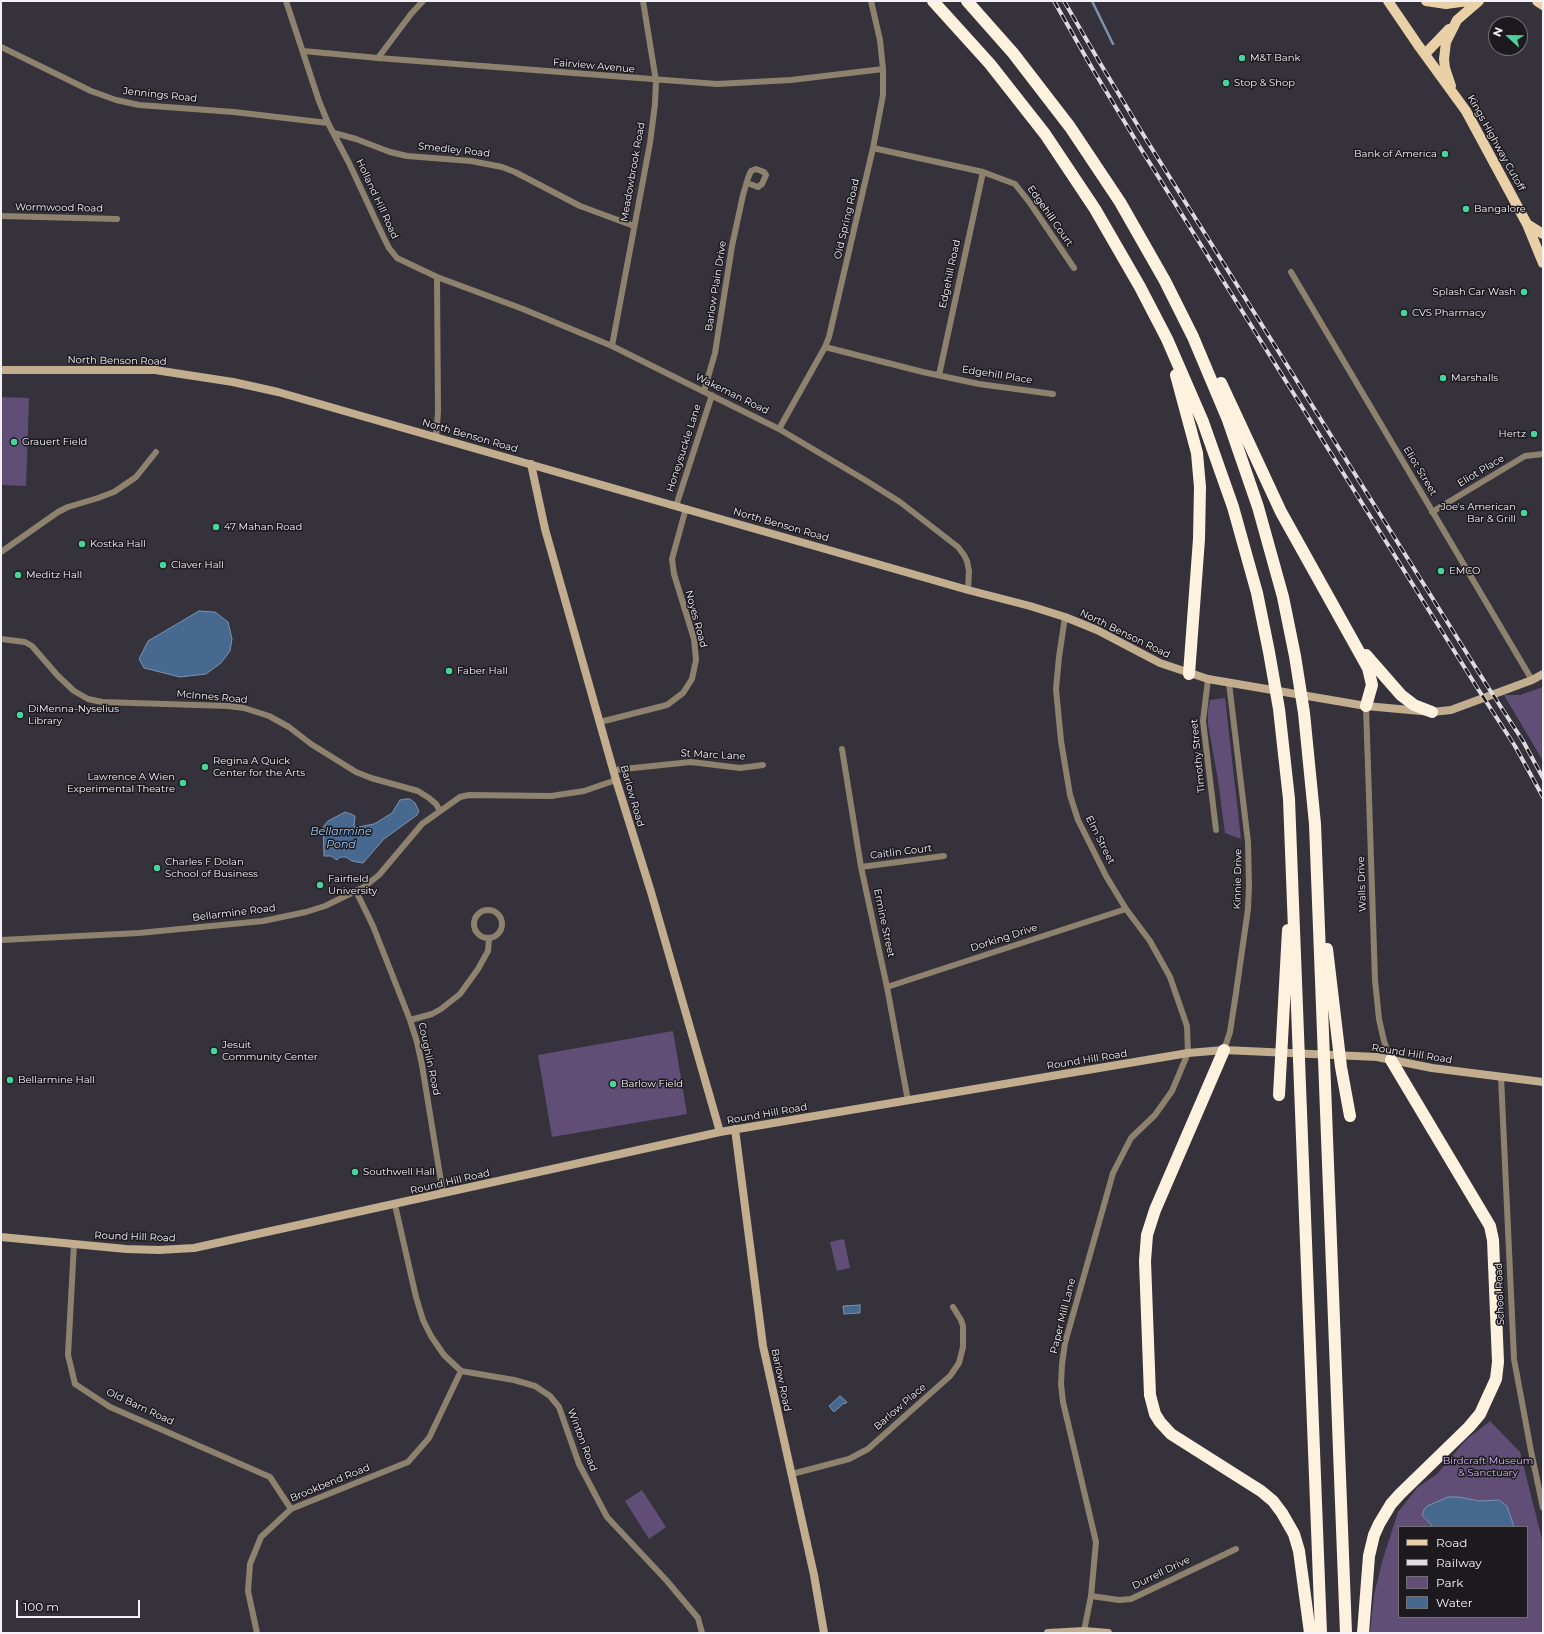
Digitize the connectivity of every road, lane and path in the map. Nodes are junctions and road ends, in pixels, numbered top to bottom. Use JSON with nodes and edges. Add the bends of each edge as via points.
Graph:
{"nodes":[{"id":1,"x":286,"y":1,"type":"edge"},
{"id":2,"x":423,"y":1,"type":"edge"},
{"id":3,"x":643,"y":1,"type":"edge"},
{"id":4,"x":871,"y":1,"type":"edge"},
{"id":5,"x":924,"y":1,"type":"edge"},
{"id":6,"x":933,"y":1,"type":"edge"},
{"id":7,"x":967,"y":1,"type":"edge"},
{"id":8,"x":1388,"y":1,"type":"edge"},
{"id":9,"x":1426,"y":1,"type":"edge"},
{"id":10,"x":1468,"y":1,"type":"edge"},
{"id":11,"x":1479,"y":1,"type":"edge"},
{"id":12,"x":1537,"y":1,"type":"edge"},
{"id":13,"x":1543,"y":5,"type":"edge"},
{"id":14,"x":1457,"y":20,"type":"junction"},
{"id":15,"x":970,"y":41,"type":"junction"},
{"id":16,"x":1,"y":47,"type":"edge"},
{"id":17,"x":303,"y":51,"type":"junction"},
{"id":18,"x":1424,"y":54,"type":"junction"},
{"id":19,"x":378,"y":58,"type":"junction"},
{"id":20,"x":883,"y":68,"type":"junction"},
{"id":21,"x":656,"y":81,"type":"junction"},
{"id":22,"x":1454,"y":93,"type":"junction"},
{"id":23,"x":328,"y":123,"type":"junction"},
{"id":24,"x":334,"y":133,"type":"junction"},
{"id":25,"x":873,"y":148,"type":"junction"},
{"id":26,"x":983,"y":172,"type":"junction"},
{"id":27,"x":747,"y":183,"type":"dead end"},
{"id":28,"x":1,"y":216,"type":"edge"},
{"id":29,"x":116,"y":219,"type":"dead end"},
{"id":30,"x":1527,"y":224,"type":"junction"},
{"id":31,"x":634,"y":226,"type":"junction"},
{"id":32,"x":1543,"y":234,"type":"edge"},
{"id":33,"x":1543,"y":263,"type":"edge"},
{"id":34,"x":1074,"y":268,"type":"dead end"},
{"id":35,"x":1291,"y":272,"type":"dead end"},
{"id":36,"x":437,"y":277,"type":"junction"},
{"id":37,"x":1165,"y":281,"type":"junction"},
{"id":38,"x":1167,"y":339,"type":"junction"},
{"id":39,"x":612,"y":346,"type":"junction"},
{"id":40,"x":825,"y":347,"type":"junction"},
{"id":41,"x":1,"y":370,"type":"edge"},
{"id":42,"x":939,"y":375,"type":"junction"},
{"id":43,"x":704,"y":391,"type":"junction"},
{"id":44,"x":1053,"y":394,"type":"dead end"},
{"id":45,"x":712,"y":395,"type":"junction"},
{"id":46,"x":779,"y":429,"type":"junction"},
{"id":47,"x":436,"y":437,"type":"junction"},
{"id":48,"x":156,"y":452,"type":"dead end"},
{"id":49,"x":1543,"y":454,"type":"edge"},
{"id":50,"x":531,"y":464,"type":"junction"},
{"id":51,"x":676,"y":506,"type":"junction"},
{"id":52,"x":686,"y":508,"type":"junction"},
{"id":53,"x":1432,"y":512,"type":"junction"},
{"id":54,"x":1,"y":552,"type":"edge"},
{"id":55,"x":968,"y":590,"type":"junction"},
{"id":56,"x":1065,"y":617,"type":"junction"},
{"id":57,"x":1340,"y":619,"type":"junction"},
{"id":58,"x":1,"y":639,"type":"edge"},
{"id":59,"x":1189,"y":674,"type":"junction"},
{"id":60,"x":1543,"y":674,"type":"edge"},
{"id":61,"x":1208,"y":679,"type":"junction"},
{"id":62,"x":1532,"y":680,"type":"junction"},
{"id":63,"x":1230,"y":683,"type":"junction"},
{"id":64,"x":1366,"y":706,"type":"junction"},
{"id":65,"x":1432,"y":712,"type":"junction"},
{"id":66,"x":600,"y":722,"type":"junction"},
{"id":67,"x":842,"y":749,"type":"dead end"},
{"id":68,"x":763,"y":765,"type":"dead end"},
{"id":69,"x":614,"y":770,"type":"junction"},
{"id":70,"x":616,"y":780,"type":"junction"},
{"id":71,"x":440,"y":811,"type":"junction"},
{"id":72,"x":1216,"y":830,"type":"dead end"},
{"id":73,"x":1316,"y":855,"type":"junction"},
{"id":74,"x":944,"y":856,"type":"dead end"},
{"id":75,"x":1292,"y":859,"type":"junction"},
{"id":76,"x":861,"y":867,"type":"junction"},
{"id":77,"x":356,"y":891,"type":"junction"},
{"id":78,"x":1126,"y":909,"type":"junction"},
{"id":79,"x":489,"y":939,"type":"junction"},
{"id":80,"x":1,"y":940,"type":"edge"},
{"id":81,"x":887,"y":986,"type":"junction"},
{"id":82,"x":410,"y":1020,"type":"junction"},
{"id":83,"x":1224,"y":1050,"type":"junction"},
{"id":84,"x":1188,"y":1053,"type":"junction"},
{"id":85,"x":1391,"y":1060,"type":"junction"},
{"id":86,"x":1501,"y":1077,"type":"junction"},
{"id":87,"x":1543,"y":1082,"type":"edge"},
{"id":88,"x":1279,"y":1095,"type":"dead end"},
{"id":89,"x":908,"y":1100,"type":"junction"},
{"id":90,"x":1350,"y":1116,"type":"dead end"},
{"id":91,"x":735,"y":1129,"type":"junction"},
{"id":92,"x":720,"y":1132,"type":"junction"},
{"id":93,"x":443,"y":1194,"type":"junction"},
{"id":94,"x":395,"y":1205,"type":"junction"},
{"id":95,"x":1,"y":1237,"type":"edge"},
{"id":96,"x":74,"y":1244,"type":"junction"},
{"id":97,"x":953,"y":1307,"type":"dead end"},
{"id":98,"x":461,"y":1371,"type":"junction"},
{"id":99,"x":792,"y":1474,"type":"junction"},
{"id":100,"x":1543,"y":1508,"type":"edge"},
{"id":101,"x":291,"y":1509,"type":"junction"},
{"id":102,"x":1236,"y":1549,"type":"dead end"},
{"id":103,"x":1091,"y":1596,"type":"junction"},
{"id":104,"x":1084,"y":1631,"type":"junction"},
{"id":105,"x":257,"y":1633,"type":"edge"},
{"id":106,"x":702,"y":1633,"type":"edge"},
{"id":107,"x":824,"y":1633,"type":"edge"},
{"id":108,"x":1048,"y":1633,"type":"edge"},
{"id":109,"x":1108,"y":1633,"type":"edge"},
{"id":110,"x":1310,"y":1633,"type":"edge"},
{"id":111,"x":1322,"y":1633,"type":"edge"},
{"id":112,"x":1346,"y":1633,"type":"edge"},
{"id":113,"x":1363,"y":1633,"type":"edge"}],
"edges":[{"from":1,"to":17,"type":"street","name":"Holland Hill Road"},
{"from":2,"to":19,"type":"street"},
{"from":3,"to":21,"type":"street","name":"Meadowbrook Road"},
{"from":4,"to":20,"type":"street","name":"Old Spring Road"},
{"from":5,"to":15,"type":"highway"},
{"from":6,"to":15,"type":"highway"},
{"from":7,"to":37,"type":"highway","via":[[1017,58],[1070,127],[1120,202]]},
{"from":8,"to":18,"type":"main road","name":"Kings Highway Cutoff"},
{"from":9,"to":10,"type":"main road","via":[[1446,4]]},
{"from":11,"to":14,"type":"main road"},
{"from":12,"to":13,"type":"main road"},
{"from":14,"to":18,"type":"main road"},
{"from":14,"to":22,"type":"main road","via":[[1445,50],[1445,68]]},
{"from":15,"to":38,"type":"highway","via":[[1027,110],[1079,184],[1126,260]]},
{"from":16,"to":23,"type":"street","name":"Jennings Road","via":[[91,91],[116,100],[139,105],[234,112]]},
{"from":17,"to":19,"type":"street","name":"Fairview Avenue"},
{"from":17,"to":23,"type":"street","name":"Holland Hill Road"},
{"from":18,"to":22,"type":"main road","name":"Kings Highway Cutoff"},
{"from":19,"to":21,"type":"street","name":"Fairview Avenue"},
{"from":20,"to":21,"type":"street","name":"Fairview Avenue","via":[[791,80],[717,84]]},
{"from":20,"to":25,"type":"street","name":"Old Spring Road","via":[[883,95]]},
{"from":21,"to":31,"type":"street","name":"Meadowbrook Road","via":[[650,143]]},
{"from":22,"to":30,"type":"main road","name":"Kings Highway Cutoff"},
{"from":23,"to":24,"type":"street","name":"Holland Hill Road"},
{"from":24,"to":31,"type":"street","name":"Smedley Road","via":[[395,154],[471,160],[502,167],[580,206]]},
{"from":24,"to":36,"type":"street","name":"Holland Hill Road","via":[[389,248],[397,258]]},
{"from":25,"to":26,"type":"street"},
{"from":25,"to":40,"type":"street","name":"Old Spring Road","via":[[834,320]]},
{"from":26,"to":34,"type":"street","name":"Edgehill Court","via":[[1018,187]]},
{"from":26,"to":42,"type":"street","name":"Edgehill Road"},
{"from":27,"to":43,"type":"street","name":"Barlow Plain Drive","via":[[732,246],[714,353]]},
{"from":28,"to":29,"type":"street","name":"Wormwood Road"},
{"from":30,"to":32,"type":"main road"},
{"from":30,"to":33,"type":"main road","name":"Kings Highway Cutoff"},
{"from":31,"to":39,"type":"street","name":"Meadowbrook Road"},
{"from":35,"to":53,"type":"street","name":"Eliot Street"},
{"from":36,"to":39,"type":"street","name":"Wakeman Road"},
{"from":36,"to":47,"type":"street"},
{"from":37,"to":57,"type":"highway","via":[[1224,388],[1281,512]]},
{"from":37,"to":73,"type":"highway","via":[[1206,365],[1228,420],[1275,566],[1300,683],[1313,794]]},
{"from":38,"to":59,"type":"highway","via":[[1193,434],[1199,470],[1199,520]]},
{"from":38,"to":75,"type":"highway","via":[[1203,422],[1233,507],[1257,593],[1279,709]]},
{"from":39,"to":43,"type":"street","name":"Wakeman Road"},
{"from":40,"to":42,"type":"street"},
{"from":40,"to":46,"type":"street","name":"Old Spring Road"},
{"from":41,"to":47,"type":"main road","name":"North Benson Road","via":[[155,370],[196,376],[278,392]]},
{"from":42,"to":44,"type":"street","name":"Edgehill Place","via":[[979,384]]},
{"from":43,"to":45,"type":"street","name":"Wakeman Road"},
{"from":45,"to":46,"type":"street","name":"Wakeman Road"},
{"from":45,"to":51,"type":"street","name":"Honeysuckle Lane"},
{"from":46,"to":55,"type":"street","name":"Wakeman Road","via":[[900,502],[958,547],[967,561]]},
{"from":47,"to":50,"type":"main road","name":"North Benson Road"},
{"from":48,"to":54,"type":"street","via":[[136,477],[114,492],[68,507]]},
{"from":49,"to":53,"type":"street","name":"Eliot Place","via":[[1525,456]]},
{"from":50,"to":51,"type":"main road","name":"North Benson Road"},
{"from":50,"to":66,"type":"main road","name":"Barlow Road","via":[[546,529]]},
{"from":51,"to":52,"type":"main road","name":"North Benson Road"},
{"from":52,"to":55,"type":"main road","name":"North Benson Road"},
{"from":52,"to":66,"type":"street","name":"Noyes Road","via":[[672,558],[674,574],[694,639],[696,660],[692,679],[683,693],[667,705]]},
{"from":53,"to":62,"type":"street","name":"Eliot Street"},
{"from":55,"to":56,"type":"main road","name":"North Benson Road"},
{"from":56,"to":59,"type":"main road","name":"North Benson Road","via":[[1097,630],[1160,664]]},
{"from":56,"to":78,"type":"street","name":"Elm Street","via":[[1056,689],[1070,795],[1078,820]]},
{"from":57,"to":64,"type":"highway","via":[[1370,674],[1372,685]]},
{"from":57,"to":65,"type":"highway","via":[[1394,688],[1414,705]]},
{"from":58,"to":71,"type":"street","name":"McInnes Road","via":[[19,641],[32,646],[58,676],[74,691],[88,699],[102,702],[228,706],[268,716],[356,772],[418,791],[436,804]]},
{"from":59,"to":61,"type":"main road","name":"North Benson Road"},
{"from":60,"to":62,"type":"main road","name":"North Benson Road"},
{"from":61,"to":63,"type":"main road","name":"North Benson Road"},
{"from":61,"to":72,"type":"street","name":"Timothy Street","via":[[1203,721]]},
{"from":62,"to":65,"type":"main road","name":"North Benson Road","via":[[1451,710]]},
{"from":63,"to":64,"type":"main road","name":"North Benson Road"},
{"from":63,"to":83,"type":"street","name":"Kinnie Drive","via":[[1248,842],[1249,886],[1236,993],[1230,1032]]},
{"from":64,"to":65,"type":"main road","name":"North Benson Road"},
{"from":64,"to":85,"type":"street","name":"Walls Drive","via":[[1375,980],[1379,1019]]},
{"from":66,"to":69,"type":"main road","name":"Barlow Road"},
{"from":67,"to":76,"type":"street","name":"Ermine Street"},
{"from":68,"to":69,"type":"street","name":"St Marc Lane","via":[[740,768],[691,762]]},
{"from":69,"to":70,"type":"main road","name":"Barlow Road"},
{"from":70,"to":71,"type":"street","name":"Bellarmine Road","via":[[584,791],[551,796],[469,795],[460,797]]},
{"from":70,"to":92,"type":"main road","name":"Barlow Road"},
{"from":71,"to":77,"type":"street","name":"Bellarmine Road","via":[[422,824],[379,875]]},
{"from":73,"to":90,"type":"highway","via":[[1338,1046]]},
{"from":73,"to":112,"type":"highway"},
{"from":74,"to":76,"type":"street","name":"Caitlin Court"},
{"from":75,"to":88,"type":"highway"},
{"from":75,"to":111,"type":"highway"},
{"from":76,"to":81,"type":"street","name":"Ermine Street"},
{"from":77,"to":80,"type":"street","name":"Bellarmine Road","via":[[325,906],[263,921],[139,933]]},
{"from":77,"to":82,"type":"street","name":"Coughlin Road","via":[[373,926]]},
{"from":78,"to":81,"type":"street","name":"Dorking Drive"},
{"from":78,"to":84,"type":"street","name":"Elm Street","via":[[1150,941],[1170,977],[1187,1026]]},
{"from":79,"to":79,"type":"street","via":[[498,934],[502,924],[498,914],[488,910],[479,913],[473,922],[473,928],[479,936]]},
{"from":79,"to":82,"type":"street","via":[[488,951],[469,984],[460,994],[432,1014]]},
{"from":81,"to":89,"type":"street","name":"Ermine Street"},
{"from":82,"to":93,"type":"street","name":"Coughlin Road","via":[[422,1065]]},
{"from":83,"to":84,"type":"main road","name":"Round Hill Road"},
{"from":83,"to":85,"type":"main road","name":"Round Hill Road","via":[[1377,1057]]},
{"from":83,"to":110,"type":"highway","via":[[1155,1210],[1147,1235],[1145,1261],[1150,1395],[1155,1414],[1171,1434],[1261,1491],[1282,1513],[1294,1534],[1299,1551]]},
{"from":84,"to":89,"type":"main road","name":"Round Hill Road"},
{"from":84,"to":103,"type":"street","name":"Paper Mill Lane","via":[[1172,1091],[1155,1115],[1132,1138],[1113,1173],[1065,1343],[1061,1384],[1096,1542]]},
{"from":85,"to":86,"type":"main road","name":"Round Hill Road"},
{"from":85,"to":113,"type":"highway","via":[[1490,1226],[1494,1248],[1498,1371],[1478,1418],[1400,1494],[1379,1524],[1369,1556]]},
{"from":86,"to":87,"type":"main road","name":"Round Hill Road"},
{"from":86,"to":100,"type":"street","name":"School Road","via":[[1514,1352]]},
{"from":89,"to":91,"type":"main road","name":"Round Hill Road"},
{"from":91,"to":92,"type":"main road","name":"Round Hill Road"},
{"from":91,"to":99,"type":"main road","name":"Barlow Road","via":[[763,1346]]},
{"from":92,"to":93,"type":"main road","name":"Round Hill Road"},
{"from":93,"to":94,"type":"main road","name":"Round Hill Road"},
{"from":94,"to":96,"type":"main road","name":"Round Hill Road","via":[[194,1248],[126,1249]]},
{"from":94,"to":98,"type":"street","via":[[423,1320],[444,1355]]},
{"from":95,"to":96,"type":"main road","name":"Round Hill Road"},
{"from":96,"to":101,"type":"street","name":"Old Barn Road","via":[[68,1355],[75,1384],[110,1406],[270,1477]]},
{"from":97,"to":99,"type":"street","name":"Barlow Place","via":[[963,1326],[963,1347],[959,1363],[950,1376],[868,1449],[849,1459]]},
{"from":98,"to":101,"type":"street","name":"Brookbend Road","via":[[429,1438],[408,1462]]},
{"from":98,"to":106,"type":"street","name":"Winton Road","via":[[521,1382],[535,1386],[550,1396],[559,1407],[579,1464],[607,1517],[667,1580],[698,1618]]},
{"from":99,"to":107,"type":"main road","name":"Barlow Road"},
{"from":101,"to":105,"type":"street","name":"Brookbend Road","via":[[262,1537],[250,1564],[248,1591]]},
{"from":102,"to":103,"type":"street","name":"Durrell Drive","via":[[1131,1599]]},
{"from":103,"to":104,"type":"street","name":"Paper Mill Lane"},
{"from":104,"to":108,"type":"main road"},
{"from":104,"to":109,"type":"main road"}]}
